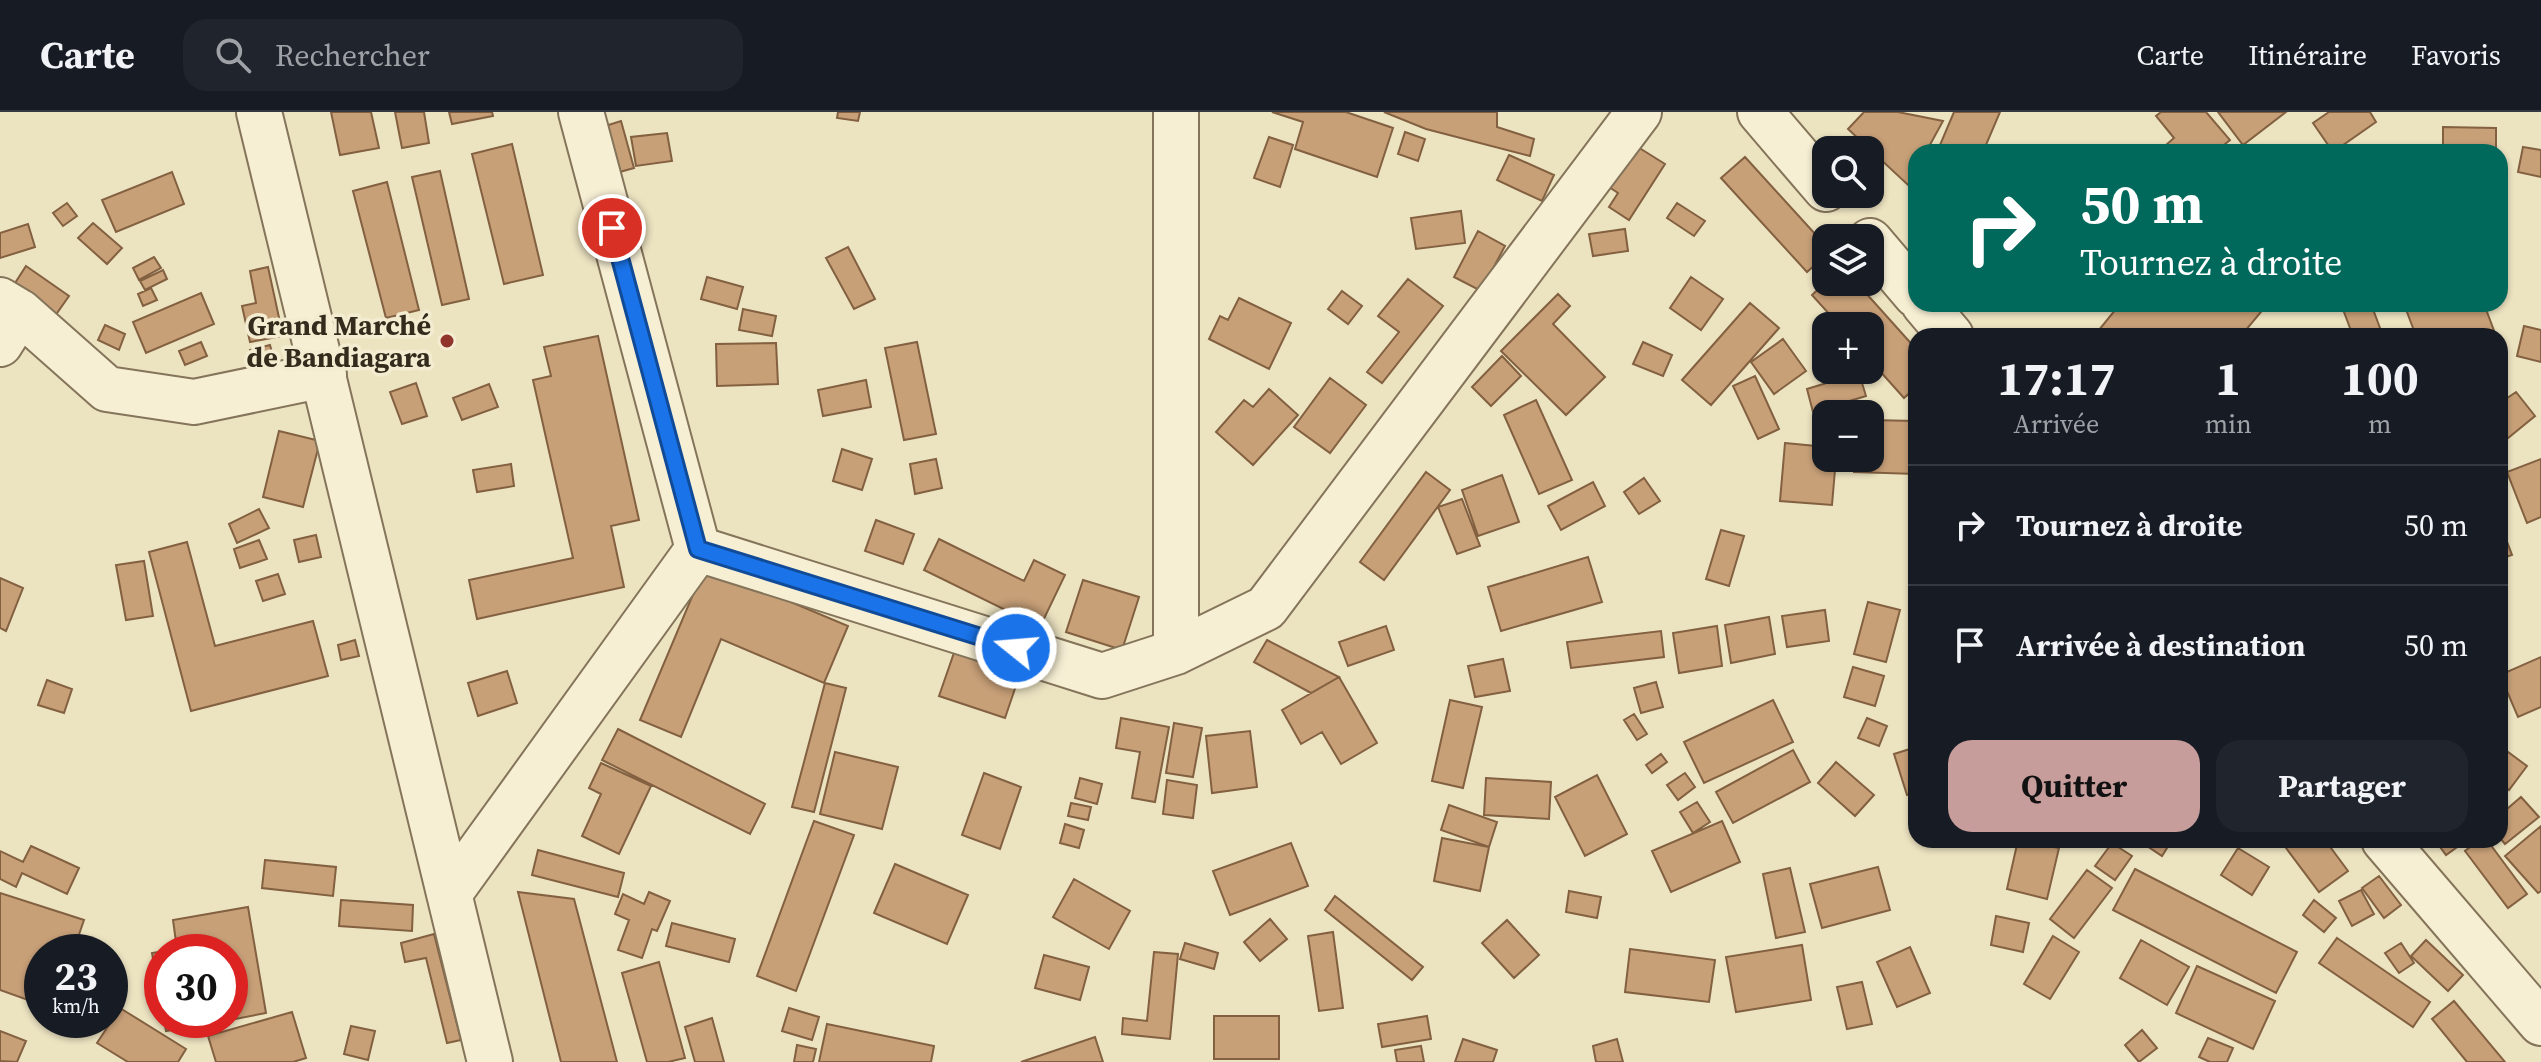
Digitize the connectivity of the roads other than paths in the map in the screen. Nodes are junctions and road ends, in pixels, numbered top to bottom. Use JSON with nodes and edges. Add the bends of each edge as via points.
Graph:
{"nodes":[{"id":1,"x":259,"y":112,"type":"edge"},
{"id":2,"x":581,"y":112,"type":"edge"},
{"id":3,"x":1176,"y":112,"type":"edge"},
{"id":4,"x":1639,"y":112,"type":"edge"},
{"id":5,"x":1760,"y":112,"type":"edge"},
{"id":6,"x":1812,"y":173,"type":"edge"},
{"id":7,"x":1842,"y":208,"type":"edge"},
{"id":8,"x":1856,"y":224,"type":"edge"},
{"id":9,"x":1884,"y":257,"type":"edge"},
{"id":10,"x":1908,"y":285,"type":"edge"},
{"id":11,"x":1931,"y":312,"type":"edge"},
{"id":12,"x":7,"y":319,"type":"edge"},
{"id":13,"x":1944,"y":328,"type":"edge"},
{"id":14,"x":324,"y":375,"type":"junction"},
{"id":15,"x":698,"y":549,"type":"junction"},
{"id":16,"x":1176,"y":652,"type":"junction"},
{"id":17,"x":2391,"y":848,"type":"edge"},
{"id":18,"x":449,"y":894,"type":"junction"},
{"id":19,"x":2541,"y":1023,"type":"edge"},
{"id":20,"x":490,"y":1062,"type":"edge"}],
"edges":[{"from":1,"to":14,"type":"street"},
{"from":2,"to":15,"type":"street"},
{"from":3,"to":16,"type":"street"},
{"from":4,"to":16,"type":"street","via":[[1266,608]]},
{"from":5,"to":6,"type":"street"},
{"from":7,"to":8,"type":"street"},
{"from":9,"to":10,"type":"street"},
{"from":11,"to":13,"type":"street"},
{"from":12,"to":14,"type":"street","via":[[107,389],[194,402]]},
{"from":14,"to":18,"type":"street"},
{"from":15,"to":16,"type":"street","via":[[1102,676]]},
{"from":15,"to":18,"type":"street"},
{"from":17,"to":19,"type":"street"},
{"from":18,"to":20,"type":"street"}]}
